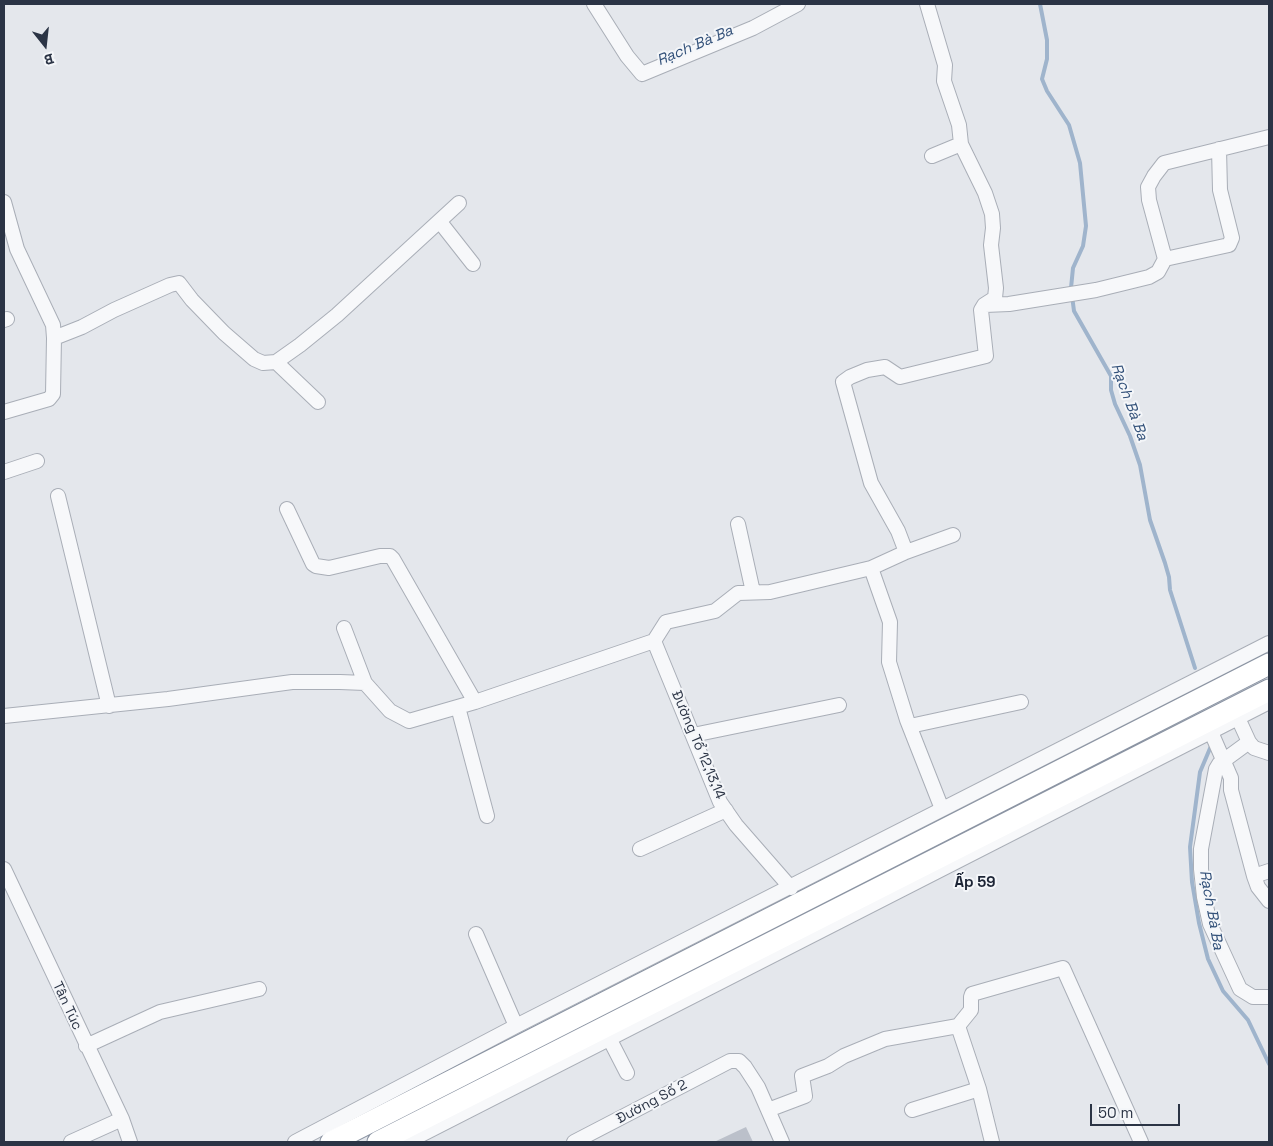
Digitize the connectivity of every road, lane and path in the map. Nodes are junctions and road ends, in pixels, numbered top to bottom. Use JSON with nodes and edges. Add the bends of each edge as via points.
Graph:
{"nodes":[{"id":1,"x":594,"y":4,"type":"edge"},
{"id":2,"x":798,"y":4,"type":"edge"},
{"id":3,"x":927,"y":4,"type":"edge"},
{"id":4,"x":1269,"y":137,"type":"edge"},
{"id":5,"x":960,"y":144,"type":"junction"},
{"id":6,"x":1219,"y":149,"type":"junction"},
{"id":7,"x":932,"y":156,"type":"dead end"},
{"id":8,"x":4,"y":202,"type":"edge"},
{"id":9,"x":459,"y":203,"type":"dead end"},
{"id":10,"x":440,"y":222,"type":"junction"},
{"id":11,"x":1165,"y":259,"type":"junction"},
{"id":12,"x":474,"y":264,"type":"dead end"},
{"id":13,"x":984,"y":305,"type":"junction"},
{"id":14,"x":54,"y":338,"type":"junction"},
{"id":15,"x":276,"y":362,"type":"junction"},
{"id":16,"x":318,"y":402,"type":"dead end"},
{"id":17,"x":4,"y":412,"type":"edge"},
{"id":18,"x":37,"y":461,"type":"dead end"},
{"id":19,"x":4,"y":472,"type":"edge"},
{"id":20,"x":58,"y":496,"type":"dead end"},
{"id":21,"x":287,"y":509,"type":"dead end"},
{"id":22,"x":738,"y":524,"type":"dead end"},
{"id":23,"x":953,"y":535,"type":"dead end"},
{"id":24,"x":906,"y":552,"type":"junction"},
{"id":25,"x":871,"y":568,"type":"junction"},
{"id":26,"x":753,"y":592,"type":"junction"},
{"id":27,"x":344,"y":628,"type":"dead end"},
{"id":28,"x":654,"y":641,"type":"junction"},
{"id":29,"x":1269,"y":643,"type":"edge"},
{"id":30,"x":1269,"y":664,"type":"edge"},
{"id":31,"x":365,"y":683,"type":"junction"},
{"id":32,"x":1269,"y":690,"type":"edge"},
{"id":33,"x":475,"y":702,"type":"junction"},
{"id":34,"x":1021,"y":702,"type":"dead end"},
{"id":35,"x":1269,"y":702,"type":"edge"},
{"id":36,"x":839,"y":705,"type":"dead end"},
{"id":37,"x":109,"y":706,"type":"junction"},
{"id":38,"x":458,"y":707,"type":"junction"},
{"id":39,"x":4,"y":716,"type":"edge"},
{"id":40,"x":1238,"y":718,"type":"junction"},
{"id":41,"x":910,"y":726,"type":"junction"},
{"id":42,"x":1211,"y":732,"type":"junction"},
{"id":43,"x":693,"y":735,"type":"junction"},
{"id":44,"x":1248,"y":742,"type":"junction"},
{"id":45,"x":1269,"y":753,"type":"edge"},
{"id":46,"x":1224,"y":761,"type":"junction"},
{"id":47,"x":942,"y":809,"type":"junction"},
{"id":48,"x":726,"y":810,"type":"junction"},
{"id":49,"x":487,"y":816,"type":"dead end"},
{"id":50,"x":640,"y":849,"type":"dead end"},
{"id":51,"x":4,"y":869,"type":"edge"},
{"id":52,"x":1269,"y":872,"type":"edge"},
{"id":53,"x":1254,"y":876,"type":"junction"},
{"id":54,"x":791,"y":888,"type":"junction"},
{"id":55,"x":1269,"y":901,"type":"edge"},
{"id":56,"x":476,"y":934,"type":"dead end"},
{"id":57,"x":258,"y":989,"type":"dead end"},
{"id":58,"x":1269,"y":997,"type":"edge"},
{"id":59,"x":516,"y":1026,"type":"junction"},
{"id":60,"x":958,"y":1026,"type":"junction"},
{"id":61,"x":609,"y":1038,"type":"junction"},
{"id":62,"x":86,"y":1046,"type":"junction"},
{"id":63,"x":627,"y":1073,"type":"dead end"},
{"id":64,"x":979,"y":1089,"type":"junction"},
{"id":65,"x":768,"y":1110,"type":"junction"},
{"id":66,"x":912,"y":1110,"type":"dead end"},
{"id":67,"x":122,"y":1119,"type":"junction"},
{"id":68,"x":71,"y":1142,"type":"edge"},
{"id":69,"x":130,"y":1142,"type":"edge"},
{"id":70,"x":295,"y":1142,"type":"edge"},
{"id":71,"x":331,"y":1142,"type":"edge"},
{"id":72,"x":378,"y":1142,"type":"edge"},
{"id":73,"x":407,"y":1142,"type":"edge"},
{"id":74,"x":574,"y":1142,"type":"edge"},
{"id":75,"x":782,"y":1142,"type":"edge"},
{"id":76,"x":992,"y":1142,"type":"edge"},
{"id":77,"x":1141,"y":1142,"type":"edge"}],
"edges":[{"from":1,"to":2,"type":"street","via":[[642,74],[753,28]]},
{"from":3,"to":5,"type":"street","via":[[944,65],[944,81],[959,125]]},
{"from":4,"to":6,"type":"street"},
{"from":5,"to":7,"type":"street"},
{"from":5,"to":13,"type":"street","via":[[992,214],[991,245],[996,288],[995,298]]},
{"from":6,"to":11,"type":"street","via":[[1164,162],[1148,187]]},
{"from":6,"to":11,"type":"street","via":[[1220,190],[1232,238],[1229,245]]},
{"from":8,"to":14,"type":"street","via":[[17,249],[53,325]]},
{"from":9,"to":10,"type":"street"},
{"from":10,"to":12,"type":"street"},
{"from":10,"to":15,"type":"street","via":[[326,324]]},
{"from":11,"to":13,"type":"street","via":[[1158,272],[1149,277],[1064,296]]},
{"from":13,"to":24,"type":"street","via":[[981,319],[986,356],[900,377],[885,367],[867,370],[842,382],[872,483]]},
{"from":14,"to":15,"type":"street","via":[[177,283],[224,333],[254,359],[263,363]]},
{"from":14,"to":17,"type":"street","via":[[53,394],[49,399]]},
{"from":15,"to":16,"type":"street"},
{"from":18,"to":19,"type":"street"},
{"from":20,"to":37,"type":"street"},
{"from":21,"to":33,"type":"street","via":[[316,566],[329,568],[380,556],[394,559]]},
{"from":22,"to":26,"type":"street"},
{"from":23,"to":24,"type":"street"},
{"from":24,"to":25,"type":"street"},
{"from":25,"to":26,"type":"street","via":[[770,592]]},
{"from":25,"to":41,"type":"street","via":[[890,622],[889,662]]},
{"from":26,"to":28,"type":"street","via":[[738,593],[715,611],[666,622]]},
{"from":27,"to":31,"type":"street"},
{"from":28,"to":33,"type":"street"},
{"from":28,"to":43,"type":"street","name":"Đường Tổ 12,13,14"},
{"from":29,"to":47,"type":"street"},
{"from":30,"to":71,"type":"highway"},
{"from":31,"to":37,"type":"street","via":[[292,682]]},
{"from":31,"to":38,"type":"street","via":[[390,710],[409,721]]},
{"from":32,"to":72,"type":"highway"},
{"from":33,"to":38,"type":"street"},
{"from":34,"to":41,"type":"street"},
{"from":35,"to":40,"type":"street"},
{"from":36,"to":43,"type":"street"},
{"from":37,"to":39,"type":"street"},
{"from":38,"to":49,"type":"street"},
{"from":40,"to":42,"type":"street"},
{"from":40,"to":44,"type":"street"},
{"from":41,"to":47,"type":"street"},
{"from":42,"to":46,"type":"street"},
{"from":42,"to":61,"type":"street"},
{"from":43,"to":48,"type":"street","name":"Đường Tổ 12,13,14"},
{"from":44,"to":45,"type":"street","via":[[1254,748]]},
{"from":44,"to":46,"type":"street"},
{"from":46,"to":53,"type":"street"},
{"from":46,"to":58,"type":"street","via":[[1216,769],[1201,849],[1204,897],[1210,924],[1240,989],[1253,997]]},
{"from":47,"to":54,"type":"street"},
{"from":48,"to":50,"type":"street"},
{"from":48,"to":54,"type":"street","name":"Đường Tổ 12,13,14"},
{"from":51,"to":62,"type":"street","name":"Tân Túc"},
{"from":52,"to":53,"type":"street"},
{"from":53,"to":55,"type":"street","via":[[1258,888]]},
{"from":54,"to":59,"type":"street"},
{"from":56,"to":59,"type":"street"},
{"from":57,"to":62,"type":"street","via":[[160,1012]]},
{"from":59,"to":70,"type":"street"},
{"from":60,"to":64,"type":"street"},
{"from":60,"to":65,"type":"street","via":[[885,1038],[844,1056],[802,1076],[806,1096]]},
{"from":60,"to":77,"type":"street","via":[[971,1010],[972,994],[1062,968]]},
{"from":61,"to":63,"type":"street"},
{"from":61,"to":73,"type":"street"},
{"from":62,"to":67,"type":"street","name":"Tân Túc"},
{"from":64,"to":66,"type":"street"},
{"from":64,"to":76,"type":"street"},
{"from":65,"to":74,"type":"street","name":"Đường Số 2","via":[[744,1067],[730,1061]]},
{"from":65,"to":75,"type":"street"},
{"from":67,"to":68,"type":"street"},
{"from":67,"to":69,"type":"street","name":"Tân Túc"}]}
